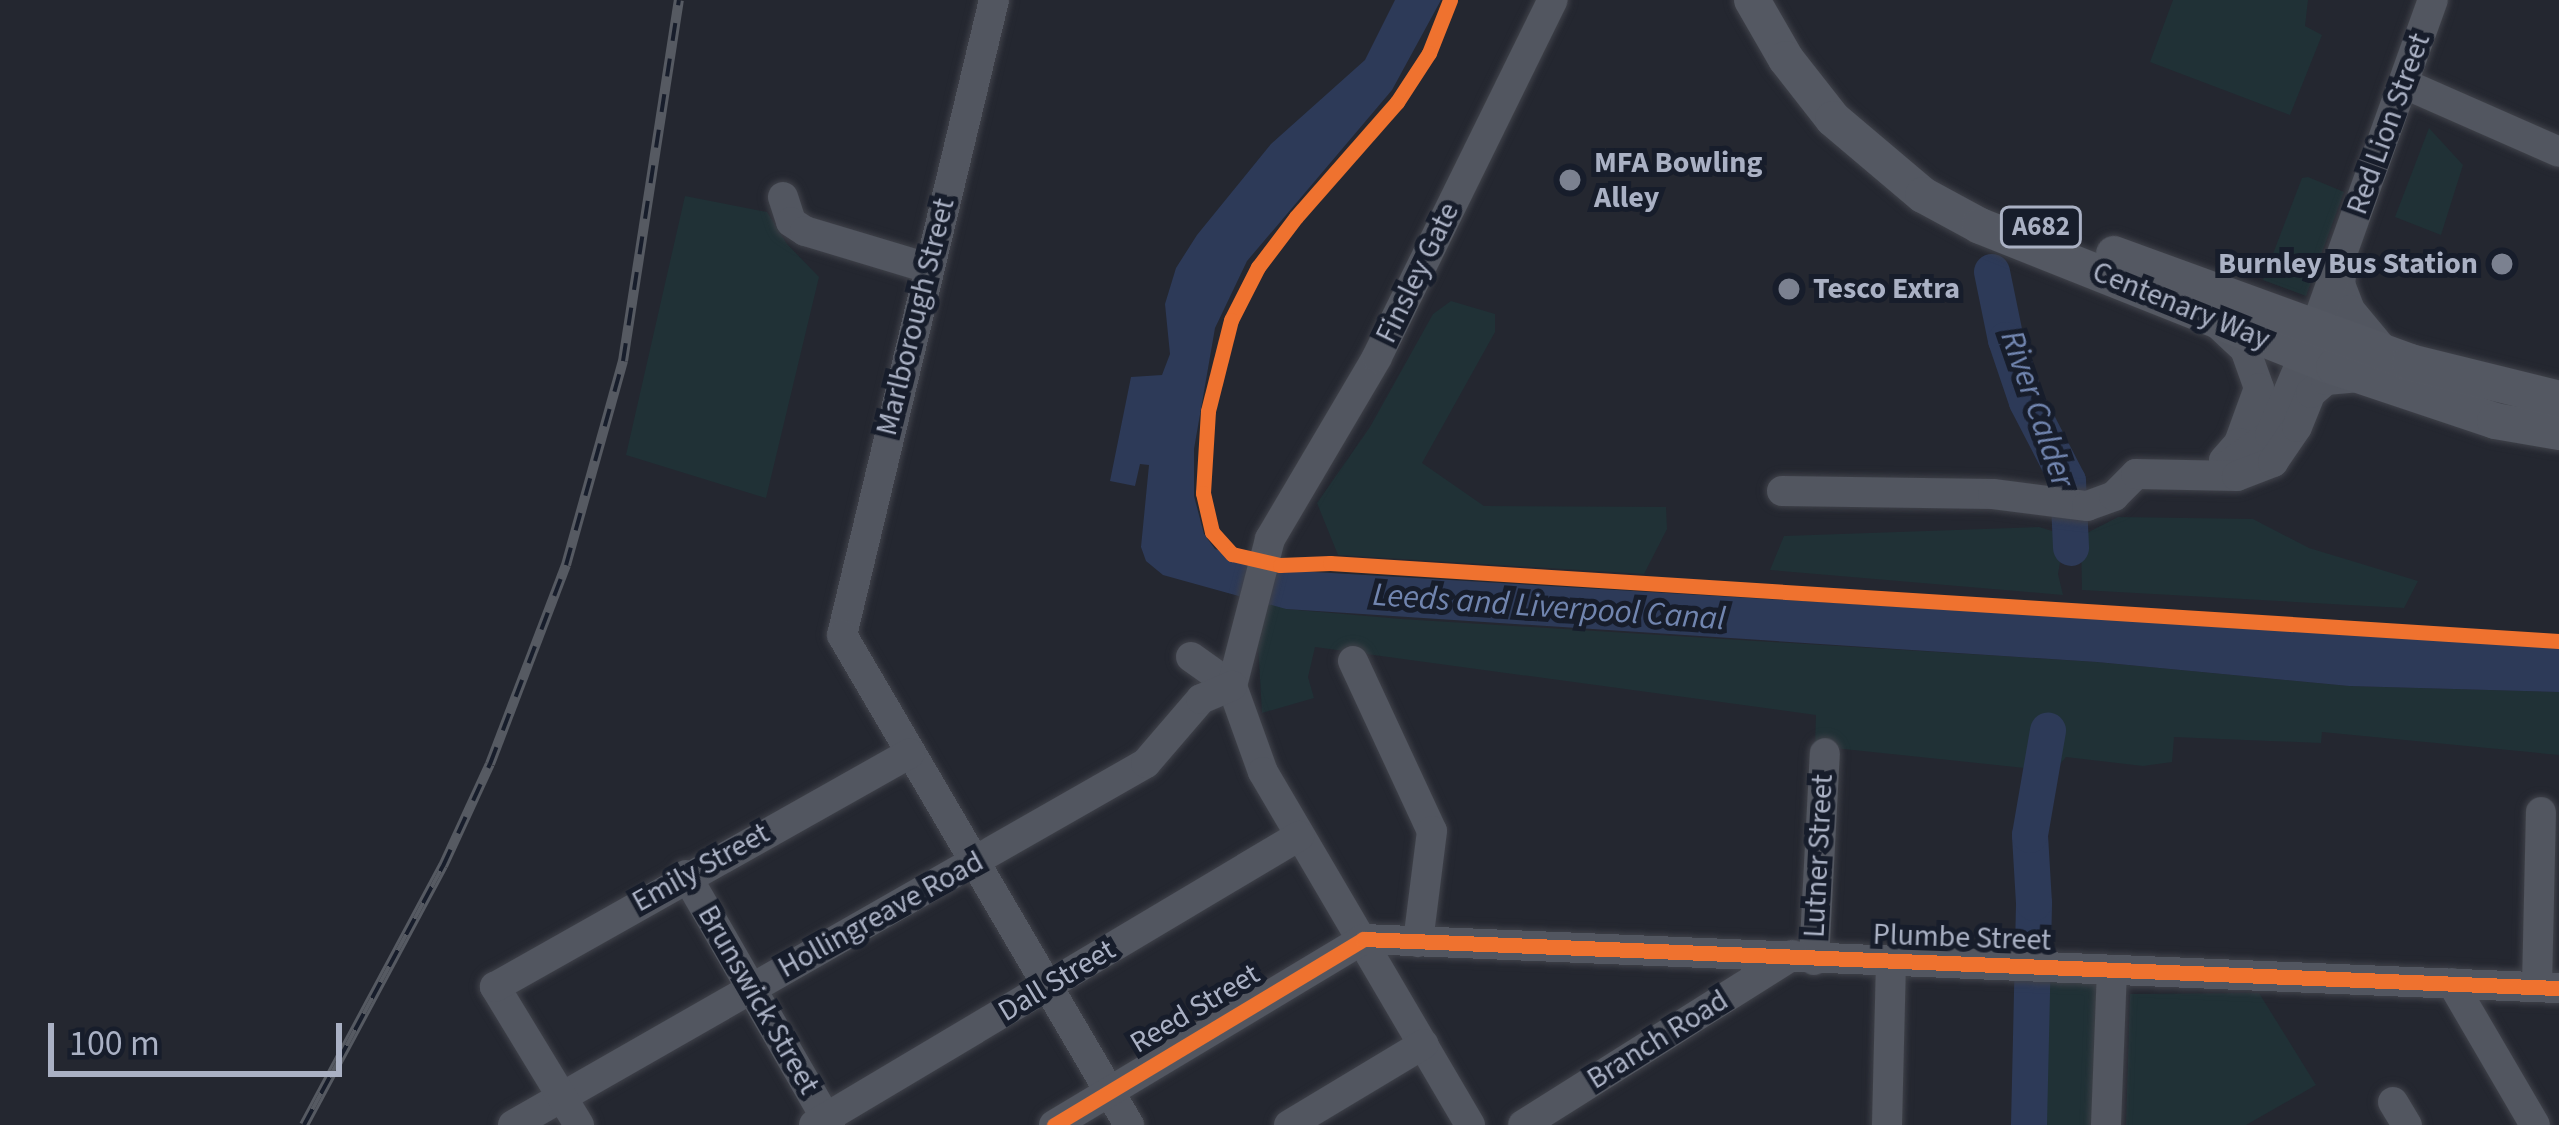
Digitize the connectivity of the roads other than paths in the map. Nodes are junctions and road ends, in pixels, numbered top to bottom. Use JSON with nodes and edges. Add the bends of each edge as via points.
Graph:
{"nodes":[{"id":1,"x":994,"y":0,"type":"edge"},
{"id":2,"x":1553,"y":0,"type":"edge"},
{"id":3,"x":1721,"y":0,"type":"edge"},
{"id":4,"x":1752,"y":0,"type":"edge"},
{"id":5,"x":1776,"y":0,"type":"edge"},
{"id":6,"x":2434,"y":0,"type":"edge"},
{"id":7,"x":1786,"y":59,"type":"junction"},
{"id":8,"x":2405,"y":84,"type":"junction"},
{"id":9,"x":1838,"y":109,"type":"junction"},
{"id":10,"x":2559,"y":152,"type":"edge"},
{"id":11,"x":783,"y":197,"type":"dead end"},
{"id":12,"x":2343,"y":248,"type":"junction"},
{"id":13,"x":928,"y":268,"type":"junction"},
{"id":14,"x":2214,"y":320,"type":"junction"},
{"id":15,"x":2322,"y":341,"type":"junction"},
{"id":16,"x":2375,"y":364,"type":"junction"},
{"id":17,"x":2311,"y":393,"type":"junction"},
{"id":18,"x":2559,"y":399,"type":"edge"},
{"id":19,"x":2559,"y":432,"type":"edge"},
{"id":20,"x":2212,"y":474,"type":"junction"},
{"id":21,"x":1782,"y":490,"type":"dead end"},
{"id":22,"x":1191,"y":657,"type":"dead end"},
{"id":23,"x":1353,"y":661,"type":"dead end"},
{"id":24,"x":1232,"y":686,"type":"junction"},
{"id":25,"x":910,"y":753,"type":"junction"},
{"id":26,"x":1825,"y":753,"type":"dead end"},
{"id":27,"x":2541,"y":812,"type":"dead end"},
{"id":28,"x":1299,"y":836,"type":"junction"},
{"id":29,"x":972,"y":861,"type":"junction"},
{"id":30,"x":686,"y":875,"type":"junction"},
{"id":31,"x":1364,"y":939,"type":"junction"},
{"id":32,"x":1418,"y":942,"type":"junction"},
{"id":33,"x":1803,"y":957,"type":"junction"},
{"id":34,"x":1891,"y":961,"type":"junction"},
{"id":35,"x":2112,"y":970,"type":"junction"},
{"id":36,"x":2452,"y":983,"type":"junction"},
{"id":37,"x":1047,"y":987,"type":"junction"},
{"id":38,"x":2548,"y":987,"type":"edge"},
{"id":39,"x":751,"y":989,"type":"junction"},
{"id":40,"x":1424,"y":1044,"type":"junction"},
{"id":41,"x":1110,"y":1092,"type":"junction"},
{"id":42,"x":563,"y":1097,"type":"junction"},
{"id":43,"x":823,"y":1123,"type":"edge"},
{"id":44,"x":513,"y":1125,"type":"edge"},
{"id":45,"x":579,"y":1125,"type":"edge"},
{"id":46,"x":1054,"y":1125,"type":"edge"},
{"id":47,"x":1130,"y":1125,"type":"edge"},
{"id":48,"x":1289,"y":1125,"type":"edge"},
{"id":49,"x":1470,"y":1125,"type":"edge"},
{"id":50,"x":1523,"y":1125,"type":"edge"},
{"id":51,"x":1888,"y":1125,"type":"edge"},
{"id":52,"x":2106,"y":1125,"type":"edge"},
{"id":53,"x":2535,"y":1125,"type":"edge"}],
"edges":[{"from":1,"to":13,"type":"street","name":"Marlborough Street"},
{"from":2,"to":24,"type":"street","name":"Finsley Gate","via":[[1377,357],[1270,539]]},
{"from":3,"to":7,"type":"main road","number":"A682"},
{"from":4,"to":7,"type":"main road","name":"Centenary Way","number":"A682"},
{"from":5,"to":9,"type":"main road","name":"Centenary Way","number":"A682"},
{"from":6,"to":8,"type":"street","name":"Red Lion Street"},
{"from":7,"to":9,"type":"main road","name":"Centenary Way","number":"A682"},
{"from":8,"to":10,"type":"street"},
{"from":8,"to":12,"type":"street","name":"Red Lion Street"},
{"from":9,"to":14,"type":"main road","name":"Centenary Way","number":"A682","via":[[1923,196]]},
{"from":9,"to":15,"type":"main road","name":"Centenary Way","number":"A682","via":[[1988,207],[2263,309]]},
{"from":11,"to":13,"type":"street","via":[[790,222],[805,232]]},
{"from":12,"to":15,"type":"street","name":"Red Lion Street"},
{"from":12,"to":16,"type":"street","name":"Red Lion Street","via":[[2340,284]]},
{"from":13,"to":25,"type":"street","name":"Marlborough Street","via":[[842,635]]},
{"from":14,"to":15,"type":"main road","name":"Centenary Way","number":"A682"},
{"from":14,"to":20,"type":"street","via":[[2246,350],[2259,388],[2239,443]]},
{"from":15,"to":16,"type":"main road","name":"Centenary Way","number":"A682"},
{"from":15,"to":17,"type":"street"},
{"from":15,"to":20,"type":"street","name":"Red Lion Street","via":[[2270,435]]},
{"from":16,"to":17,"type":"street"},
{"from":16,"to":18,"type":"main road","name":"Centenary Way","number":"A682"},
{"from":16,"to":19,"type":"main road","name":"Centenary Way","number":"A682","via":[[2495,422]]},
{"from":17,"to":20,"type":"street","via":[[2273,462],[2237,476]]},
{"from":20,"to":21,"type":"street","via":[[2137,474],[2114,496],[2087,506],[1993,494]]},
{"from":22,"to":24,"type":"street"},
{"from":23,"to":32,"type":"street","via":[[1432,831]]},
{"from":24,"to":28,"type":"street","via":[[1263,772]]},
{"from":24,"to":29,"type":"street","name":"Hollingreave Road","via":[[1201,699],[1146,763]]},
{"from":25,"to":29,"type":"street"},
{"from":25,"to":30,"type":"street","name":"Emily Street"},
{"from":26,"to":33,"type":"street","name":"Lutner Street"},
{"from":27,"to":38,"type":"street"},
{"from":28,"to":31,"type":"street"},
{"from":28,"to":37,"type":"street","name":"Dall Street"},
{"from":29,"to":37,"type":"street"},
{"from":29,"to":39,"type":"street","name":"Hollingreave Road"},
{"from":30,"to":39,"type":"street","name":"Brunswick Street"},
{"from":30,"to":42,"type":"street","name":"Emily Street","via":[[495,987]]},
{"from":31,"to":32,"type":"street","name":"Plumbe Street"},
{"from":31,"to":40,"type":"street"},
{"from":31,"to":41,"type":"street","name":"Reed Street"},
{"from":32,"to":33,"type":"street","name":"Plumbe Street"},
{"from":33,"to":34,"type":"street","name":"Plumbe Street"},
{"from":33,"to":50,"type":"street","name":"Branch Road"},
{"from":34,"to":35,"type":"street","name":"Plumbe Street"},
{"from":34,"to":51,"type":"street"},
{"from":35,"to":36,"type":"street","name":"Plumbe Street"},
{"from":35,"to":52,"type":"street"},
{"from":36,"to":38,"type":"street","name":"Plumbe Street"},
{"from":36,"to":53,"type":"street"},
{"from":37,"to":41,"type":"street"},
{"from":37,"to":43,"type":"street","name":"Dall Street"},
{"from":39,"to":42,"type":"street","name":"Hollingreave Road"},
{"from":39,"to":43,"type":"street","name":"Brunswick Street"},
{"from":40,"to":48,"type":"street"},
{"from":40,"to":49,"type":"street"},
{"from":41,"to":46,"type":"street","name":"Reed Street"},
{"from":41,"to":47,"type":"street"},
{"from":42,"to":44,"type":"street","name":"Hollingreave Road"},
{"from":42,"to":45,"type":"street"}]}
